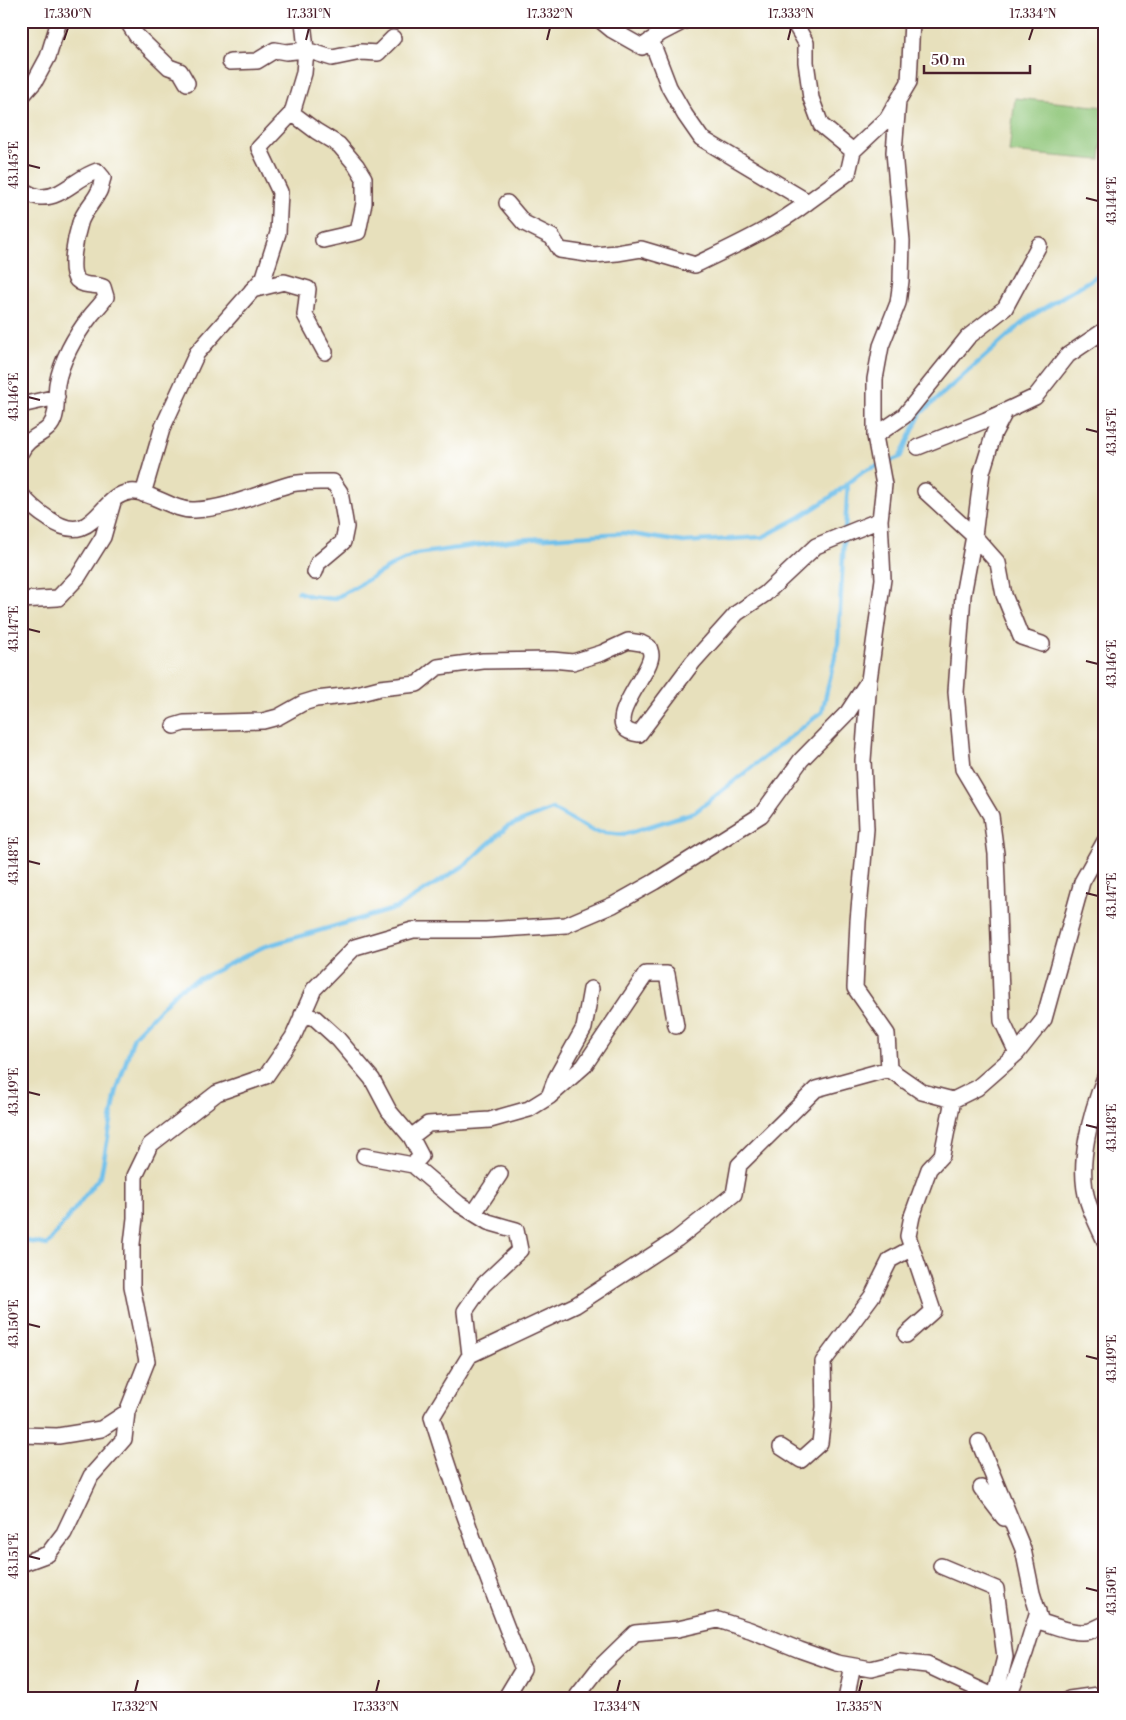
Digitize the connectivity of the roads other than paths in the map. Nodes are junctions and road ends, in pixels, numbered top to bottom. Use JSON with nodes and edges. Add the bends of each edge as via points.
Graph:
{"nodes":[{"id":1,"x":59,"y":21,"type":"edge"},
{"id":2,"x":126,"y":21,"type":"edge"},
{"id":3,"x":303,"y":21,"type":"edge"},
{"id":4,"x":601,"y":21,"type":"edge"},
{"id":5,"x":684,"y":21,"type":"edge"},
{"id":6,"x":788,"y":21,"type":"edge"},
{"id":7,"x":912,"y":21,"type":"edge"},
{"id":8,"x":393,"y":38,"type":"dead end"},
{"id":9,"x":652,"y":40,"type":"junction"},
{"id":10,"x":306,"y":50,"type":"junction"},
{"id":11,"x":230,"y":62,"type":"dead end"},
{"id":12,"x":187,"y":83,"type":"dead end"},
{"id":13,"x":21,"y":97,"type":"edge"},
{"id":14,"x":898,"y":101,"type":"junction"},
{"id":15,"x":292,"y":113,"type":"junction"},
{"id":16,"x":853,"y":151,"type":"junction"},
{"id":17,"x":21,"y":190,"type":"edge"},
{"id":18,"x":808,"y":202,"type":"junction"},
{"id":19,"x":507,"y":204,"type":"dead end"},
{"id":20,"x":323,"y":240,"type":"dead end"},
{"id":21,"x":1038,"y":245,"type":"dead end"},
{"id":22,"x":252,"y":290,"type":"junction"},
{"id":23,"x":1105,"y":330,"type":"edge"},
{"id":24,"x":325,"y":352,"type":"dead end"},
{"id":25,"x":57,"y":397,"type":"junction"},
{"id":26,"x":21,"y":405,"type":"edge"},
{"id":27,"x":1005,"y":412,"type":"junction"},
{"id":28,"x":876,"y":441,"type":"junction"},
{"id":29,"x":918,"y":447,"type":"dead end"},
{"id":30,"x":21,"y":452,"type":"edge"},
{"id":31,"x":925,"y":492,"type":"dead end"},
{"id":32,"x":21,"y":494,"type":"edge"},
{"id":33,"x":143,"y":494,"type":"junction"},
{"id":34,"x":114,"y":500,"type":"junction"},
{"id":35,"x":880,"y":520,"type":"junction"},
{"id":36,"x":974,"y":536,"type":"junction"},
{"id":37,"x":315,"y":572,"type":"dead end"},
{"id":38,"x":21,"y":600,"type":"edge"},
{"id":39,"x":1042,"y":644,"type":"dead end"},
{"id":40,"x":869,"y":680,"type":"junction"},
{"id":41,"x":174,"y":726,"type":"dead end"},
{"id":42,"x":1105,"y":841,"type":"edge"},
{"id":43,"x":590,"y":989,"type":"dead end"},
{"id":44,"x":302,"y":1015,"type":"junction"},
{"id":45,"x":676,"y":1026,"type":"dead end"},
{"id":46,"x":1016,"y":1053,"type":"junction"},
{"id":47,"x":889,"y":1069,"type":"junction"},
{"id":48,"x":1105,"y":1077,"type":"edge"},
{"id":49,"x":550,"y":1096,"type":"junction"},
{"id":50,"x":953,"y":1100,"type":"junction"},
{"id":51,"x":411,"y":1137,"type":"junction"},
{"id":52,"x":364,"y":1156,"type":"dead end"},
{"id":53,"x":412,"y":1165,"type":"junction"},
{"id":54,"x":500,"y":1174,"type":"dead end"},
{"id":55,"x":474,"y":1213,"type":"junction"},
{"id":56,"x":1105,"y":1241,"type":"edge"},
{"id":57,"x":912,"y":1248,"type":"junction"},
{"id":58,"x":906,"y":1335,"type":"dead end"},
{"id":59,"x":470,"y":1355,"type":"junction"},
{"id":60,"x":127,"y":1412,"type":"junction"},
{"id":61,"x":21,"y":1435,"type":"edge"},
{"id":62,"x":979,"y":1442,"type":"dead end"},
{"id":63,"x":781,"y":1446,"type":"dead end"},
{"id":64,"x":981,"y":1488,"type":"dead end"},
{"id":65,"x":1016,"y":1534,"type":"junction"},
{"id":66,"x":21,"y":1564,"type":"edge"},
{"id":67,"x":941,"y":1566,"type":"dead end"},
{"id":68,"x":1038,"y":1611,"type":"junction"},
{"id":69,"x":1105,"y":1624,"type":"edge"},
{"id":70,"x":853,"y":1666,"type":"junction"},
{"id":71,"x":1105,"y":1694,"type":"edge"},
{"id":72,"x":1002,"y":1698,"type":"edge"},
{"id":73,"x":505,"y":1699,"type":"edge"},
{"id":74,"x":577,"y":1699,"type":"edge"},
{"id":75,"x":846,"y":1699,"type":"edge"},
{"id":76,"x":1069,"y":1699,"type":"edge"}],
"edges":[{"from":1,"to":13,"type":"street","via":[[48,57],[35,81]]},
{"from":2,"to":12,"type":"street","via":[[169,67],[180,71]]},
{"from":3,"to":10,"type":"street"},
{"from":4,"to":9,"type":"street","via":[[642,47]]},
{"from":5,"to":9,"type":"street"},
{"from":6,"to":16,"type":"street","via":[[795,24],[806,43],[811,98],[821,125]]},
{"from":7,"to":14,"type":"street","via":[[909,82]]},
{"from":8,"to":10,"type":"street","via":[[378,53],[361,52],[332,58]]},
{"from":9,"to":18,"type":"street","via":[[669,87],[701,138]]},
{"from":10,"to":11,"type":"street","via":[[274,50],[257,61]]},
{"from":10,"to":15,"type":"street","via":[[304,73]]},
{"from":14,"to":16,"type":"street","via":[[879,128]]},
{"from":14,"to":28,"type":"street","via":[[894,152],[902,240],[901,280],[898,303],[880,346],[876,379]]},
{"from":15,"to":20,"type":"street","via":[[339,145],[364,178],[364,203],[358,232]]},
{"from":15,"to":22,"type":"street","via":[[260,148],[280,192],[278,233],[264,277]]},
{"from":16,"to":18,"type":"street","via":[[848,173]]},
{"from":17,"to":25,"type":"street","via":[[38,197],[52,196],[88,174],[97,171],[103,178],[99,192],[80,223],[72,269],[76,280],[84,285],[103,287],[106,297],[68,352],[60,371]]},
{"from":18,"to":19,"type":"street","via":[[762,232],[695,265],[642,249],[594,255],[560,250],[552,237],[524,223]]},
{"from":21,"to":28,"type":"street","via":[[1005,308],[968,336],[904,416]]},
{"from":22,"to":24,"type":"street","via":[[284,282],[308,289],[305,315]]},
{"from":22,"to":33,"type":"street","via":[[197,353],[162,428]]},
{"from":23,"to":27,"type":"street","via":[[1068,355],[1035,398]]},
{"from":25,"to":26,"type":"street"},
{"from":25,"to":30,"type":"street","via":[[50,426],[34,436]]},
{"from":27,"to":29,"type":"street"},
{"from":27,"to":36,"type":"street","via":[[994,433],[982,472]]},
{"from":28,"to":35,"type":"street","via":[[884,485]]},
{"from":31,"to":36,"type":"street"},
{"from":32,"to":34,"type":"street","via":[[42,515],[59,526],[71,529],[88,524]]},
{"from":33,"to":34,"type":"street","via":[[127,492]]},
{"from":33,"to":37,"type":"street","via":[[194,510],[242,502],[292,484],[333,482],[340,492],[346,527],[344,542],[318,563]]},
{"from":34,"to":38,"type":"street","via":[[103,537],[78,577],[58,598]]},
{"from":35,"to":40,"type":"street","via":[[883,579]]},
{"from":35,"to":41,"type":"street","via":[[816,546],[765,594],[737,612],[692,662],[639,734],[630,733],[623,725],[622,715],[651,656],[649,647],[628,641],[573,662],[483,661],[438,667],[417,684],[316,699],[263,721]]},
{"from":36,"to":39,"type":"street","via":[[998,563],[1004,595],[1021,637]]},
{"from":36,"to":46,"type":"street","via":[[963,596],[956,692],[963,769],[991,816],[996,854],[1002,1021]]},
{"from":40,"to":44,"type":"street","via":[[848,712],[801,760],[761,815],[654,882],[613,905],[566,924],[504,929],[413,930],[355,947],[314,989]]},
{"from":40,"to":47,"type":"street","via":[[863,760],[866,830],[855,988],[887,1034]]},
{"from":42,"to":46,"type":"street","via":[[1082,882],[1044,1019]]},
{"from":43,"to":49,"type":"street","via":[[584,1028],[556,1078]]},
{"from":44,"to":51,"type":"street","via":[[315,1018],[338,1039],[372,1079],[389,1111]]},
{"from":44,"to":60,"type":"street","via":[[294,1037],[266,1076],[217,1094],[150,1145],[135,1176],[132,1286],[147,1361]]},
{"from":45,"to":49,"type":"street","via":[[668,974],[646,974],[584,1066]]},
{"from":46,"to":50,"type":"street","via":[[977,1088]]},
{"from":47,"to":50,"type":"street","via":[[922,1092]]},
{"from":47,"to":59,"type":"street","via":[[816,1089],[739,1165],[734,1194],[678,1239],[576,1305]]},
{"from":48,"to":56,"type":"street","via":[[1090,1123],[1084,1177],[1087,1201]]},
{"from":49,"to":51,"type":"street","via":[[530,1110],[490,1120],[428,1124]]},
{"from":50,"to":57,"type":"street","via":[[942,1155],[929,1169],[912,1216],[908,1236]]},
{"from":51,"to":53,"type":"street","via":[[420,1156]]},
{"from":52,"to":53,"type":"street"},
{"from":53,"to":55,"type":"street"},
{"from":54,"to":55,"type":"street"},
{"from":55,"to":59,"type":"street","via":[[488,1222],[516,1230],[520,1250],[483,1286],[465,1311]]},
{"from":57,"to":58,"type":"street","via":[[933,1312]]},
{"from":57,"to":63,"type":"street","via":[[890,1260],[872,1296],[823,1362],[824,1407],[820,1443],[801,1460]]},
{"from":59,"to":73,"type":"street","via":[[432,1417],[487,1580],[523,1669]]},
{"from":60,"to":61,"type":"street","via":[[101,1430],[58,1436]]},
{"from":60,"to":66,"type":"street","via":[[124,1439],[91,1476],[64,1533],[48,1554]]},
{"from":62,"to":65,"type":"street"},
{"from":64,"to":65,"type":"street"},
{"from":65,"to":68,"type":"street","via":[[1024,1549]]},
{"from":67,"to":72,"type":"street","via":[[996,1590],[1005,1657]]},
{"from":68,"to":69,"type":"street","via":[[1041,1622],[1065,1630],[1088,1631]]},
{"from":68,"to":72,"type":"street","via":[[1025,1653]]},
{"from":70,"to":72,"type":"street","via":[[871,1669],[899,1662],[927,1665]]},
{"from":70,"to":74,"type":"street","via":[[718,1620],[635,1633],[599,1668]]},
{"from":70,"to":75,"type":"street"},
{"from":71,"to":76,"type":"street"}]}
